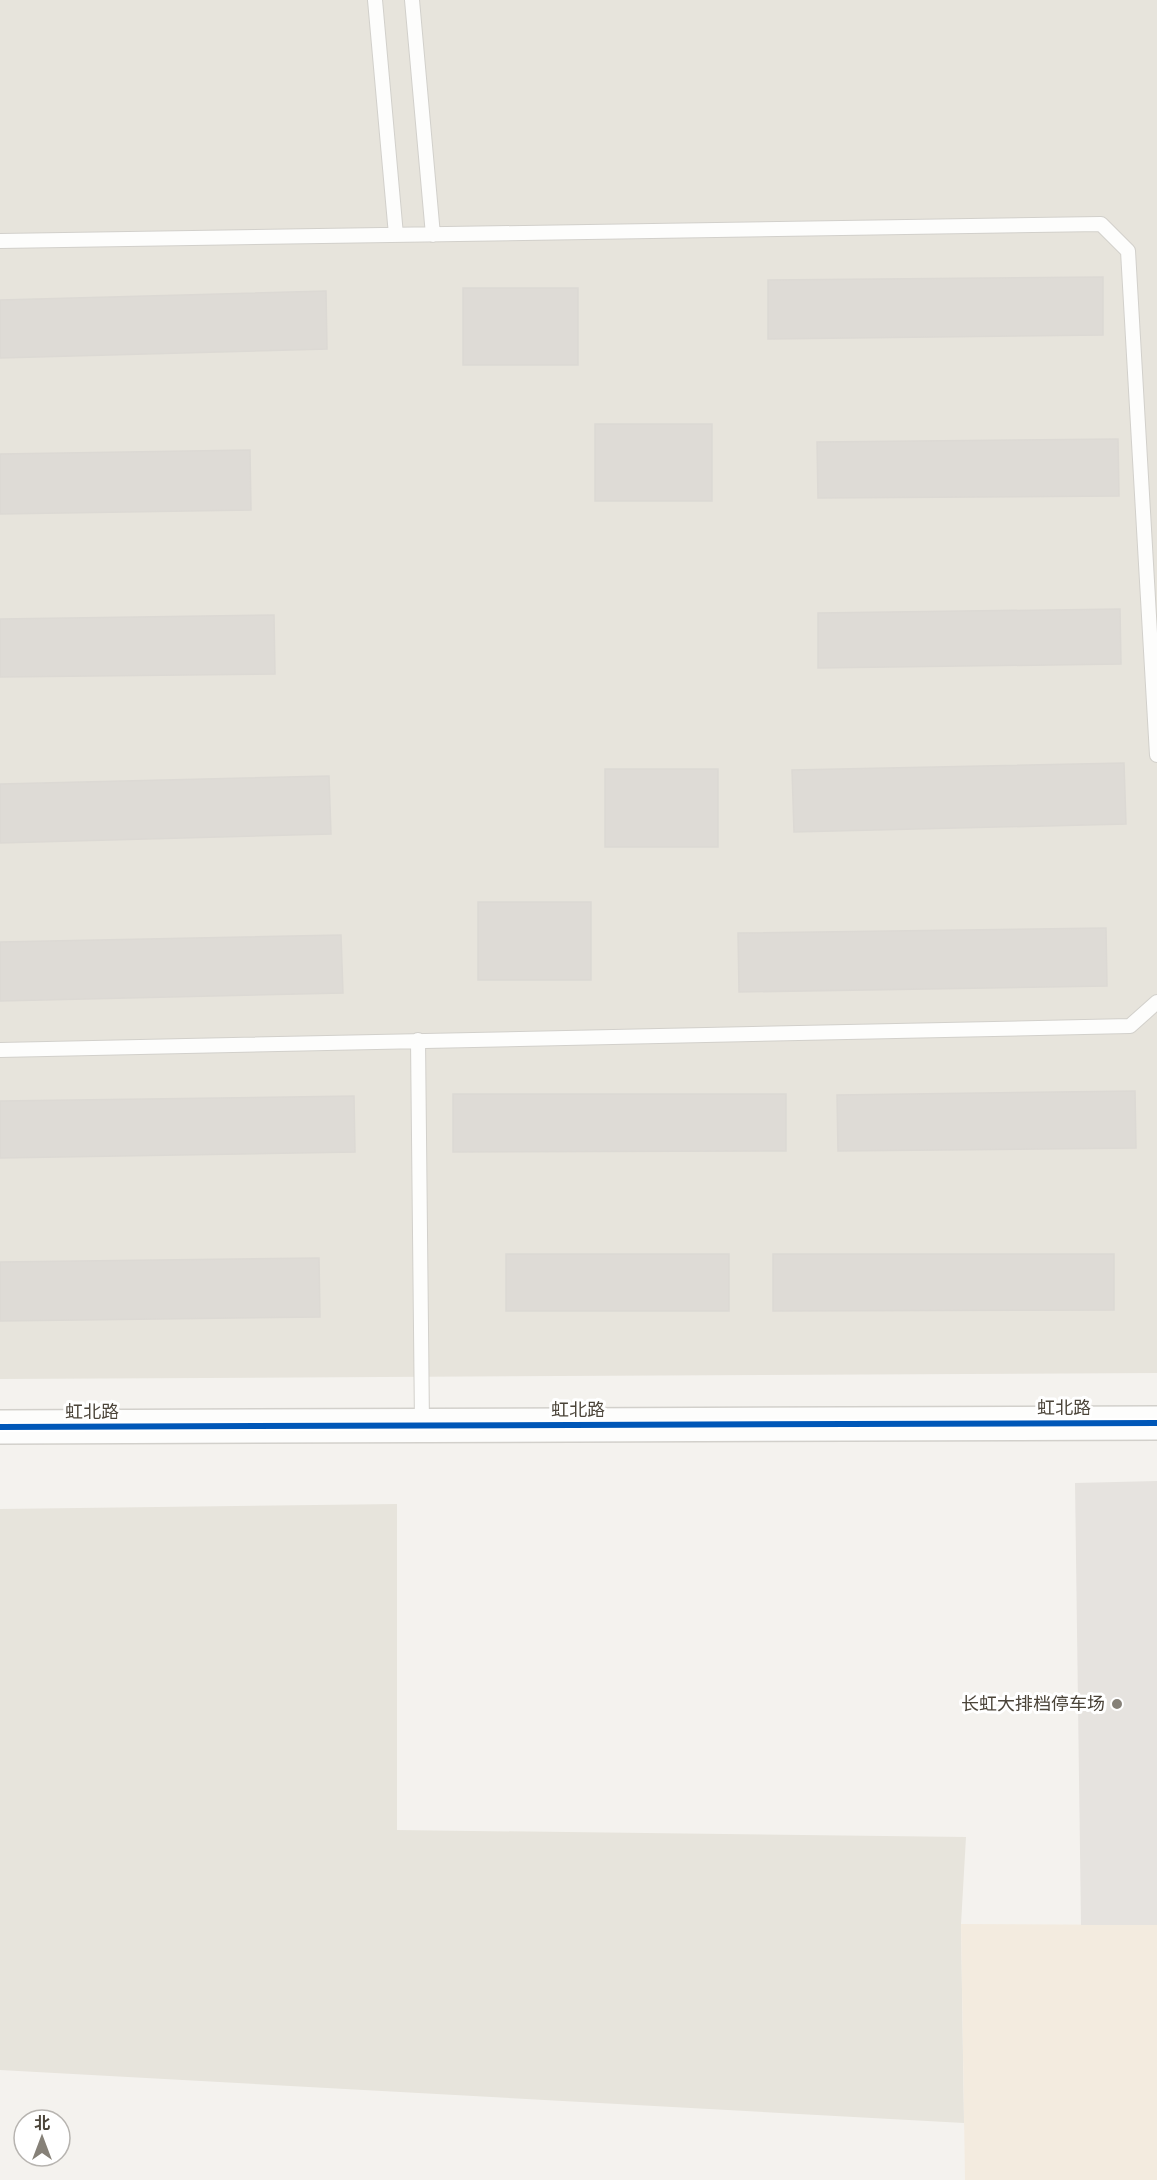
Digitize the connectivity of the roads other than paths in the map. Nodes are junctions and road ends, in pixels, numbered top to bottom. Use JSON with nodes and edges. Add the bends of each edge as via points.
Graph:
{"nodes":[{"id":1,"x":375,"y":0,"type":"edge"},
{"id":2,"x":412,"y":0,"type":"edge"},
{"id":3,"x":396,"y":235,"type":"junction"},
{"id":4,"x":433,"y":235,"type":"junction"},
{"id":5,"x":0,"y":241,"type":"edge"},
{"id":6,"x":1157,"y":755,"type":"edge"},
{"id":7,"x":1157,"y":1002,"type":"edge"},
{"id":8,"x":418,"y":1040,"type":"junction"},
{"id":9,"x":0,"y":1050,"type":"edge"},
{"id":10,"x":1157,"y":1423,"type":"edge"},
{"id":11,"x":422,"y":1426,"type":"junction"},
{"id":12,"x":0,"y":1428,"type":"edge"}],
"edges":[{"from":1,"to":3,"type":"lane"},
{"from":2,"to":4,"type":"lane"},
{"from":3,"to":4,"type":"lane"},
{"from":3,"to":5,"type":"lane"},
{"from":4,"to":6,"type":"lane","via":[[1101,224],[1128,251]]},
{"from":7,"to":8,"type":"lane","via":[[1130,1026]]},
{"from":8,"to":9,"type":"lane"},
{"from":8,"to":11,"type":"lane"},
{"from":10,"to":11,"type":"street","name":"虹北路"},
{"from":11,"to":12,"type":"street","name":"虹北路"}]}
